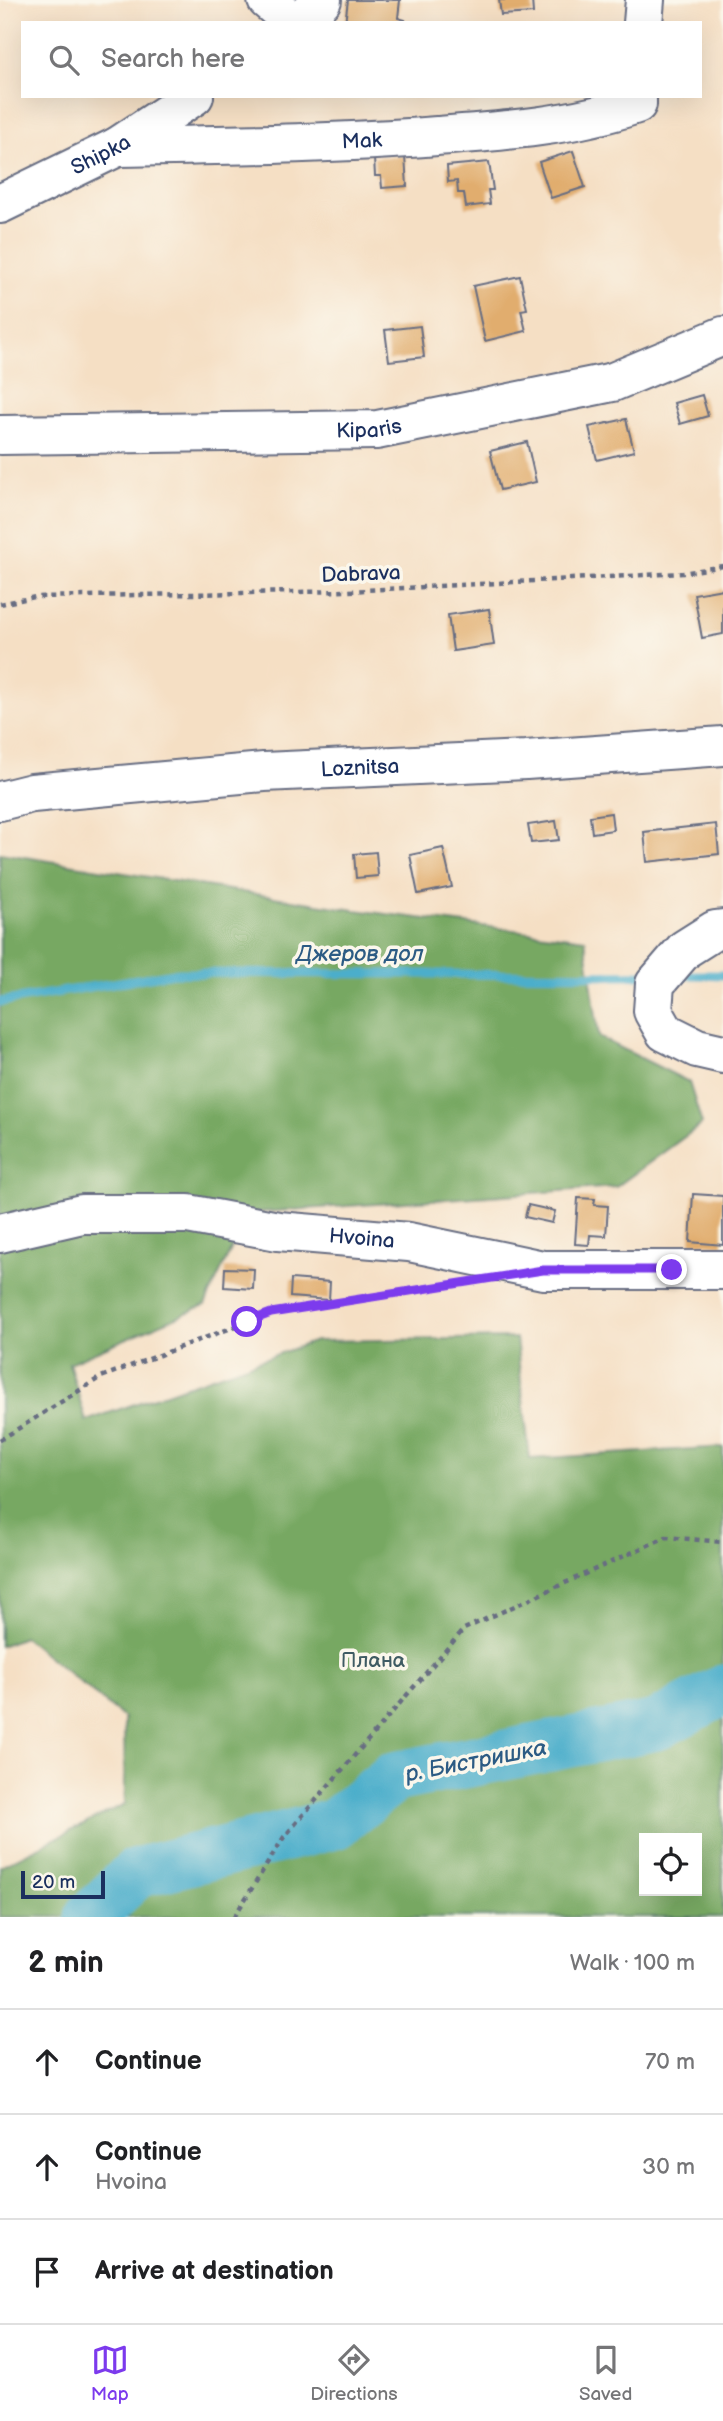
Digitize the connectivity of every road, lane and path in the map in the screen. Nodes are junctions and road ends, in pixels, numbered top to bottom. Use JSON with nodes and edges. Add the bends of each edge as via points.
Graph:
{"nodes":[{"id":1,"x":267,"y":0,"type":"edge"},
{"id":2,"x":322,"y":0,"type":"edge"},
{"id":3,"x":645,"y":0,"type":"edge"},
{"id":4,"x":292,"y":21,"type":"edge"},
{"id":5,"x":301,"y":21,"type":"edge"},
{"id":6,"x":643,"y":21,"type":"edge"},
{"id":7,"x":191,"y":98,"type":"edge"},
{"id":8,"x":621,"y":106,"type":"edge"},
{"id":9,"x":117,"y":147,"type":"junction"},
{"id":10,"x":0,"y":204,"type":"edge"},
{"id":11,"x":723,"y":336,"type":"edge"},
{"id":12,"x":0,"y":435,"type":"edge"},
{"id":13,"x":723,"y":566,"type":"edge"},
{"id":14,"x":0,"y":604,"type":"edge"},
{"id":15,"x":723,"y":746,"type":"edge"},
{"id":16,"x":0,"y":800,"type":"edge"},
{"id":17,"x":723,"y":929,"type":"edge"},
{"id":18,"x":723,"y":1054,"type":"edge"},
{"id":19,"x":0,"y":1233,"type":"edge"},
{"id":20,"x":723,"y":1270,"type":"edge"},
{"id":21,"x":448,"y":1285,"type":"dead end"},
{"id":22,"x":0,"y":1440,"type":"edge"},
{"id":23,"x":723,"y":1542,"type":"edge"},
{"id":24,"x":234,"y":1917,"type":"edge"}],
"edges":[{"from":1,"to":4,"type":"street"},
{"from":2,"to":5,"type":"street"},
{"from":3,"to":6,"type":"street"},
{"from":7,"to":9,"type":"street","name":"Shipka"},
{"from":8,"to":9,"type":"street","name":"Mak","via":[[504,131],[359,142]]},
{"from":9,"to":10,"type":"street","name":"Shipka"},
{"from":11,"to":12,"type":"street","name":"Kiparis","via":[[613,382],[377,429]]},
{"from":13,"to":14,"type":"path","name":"Dabrava","via":[[683,573],[348,591],[35,597]]},
{"from":15,"to":16,"type":"street","name":"Loznitsa","via":[[264,772],[32,793]]},
{"from":17,"to":18,"type":"street","via":[[677,957],[655,984],[653,1011],[665,1032],[697,1048]]},
{"from":19,"to":20,"type":"street","name":"Hvoina","via":[[82,1214],[188,1214],[278,1231],[410,1242],[543,1270]]},
{"from":21,"to":22,"type":"path","via":[[271,1313],[101,1377]]},
{"from":23,"to":24,"type":"path","via":[[666,1537],[464,1629],[284,1837]]}]}
